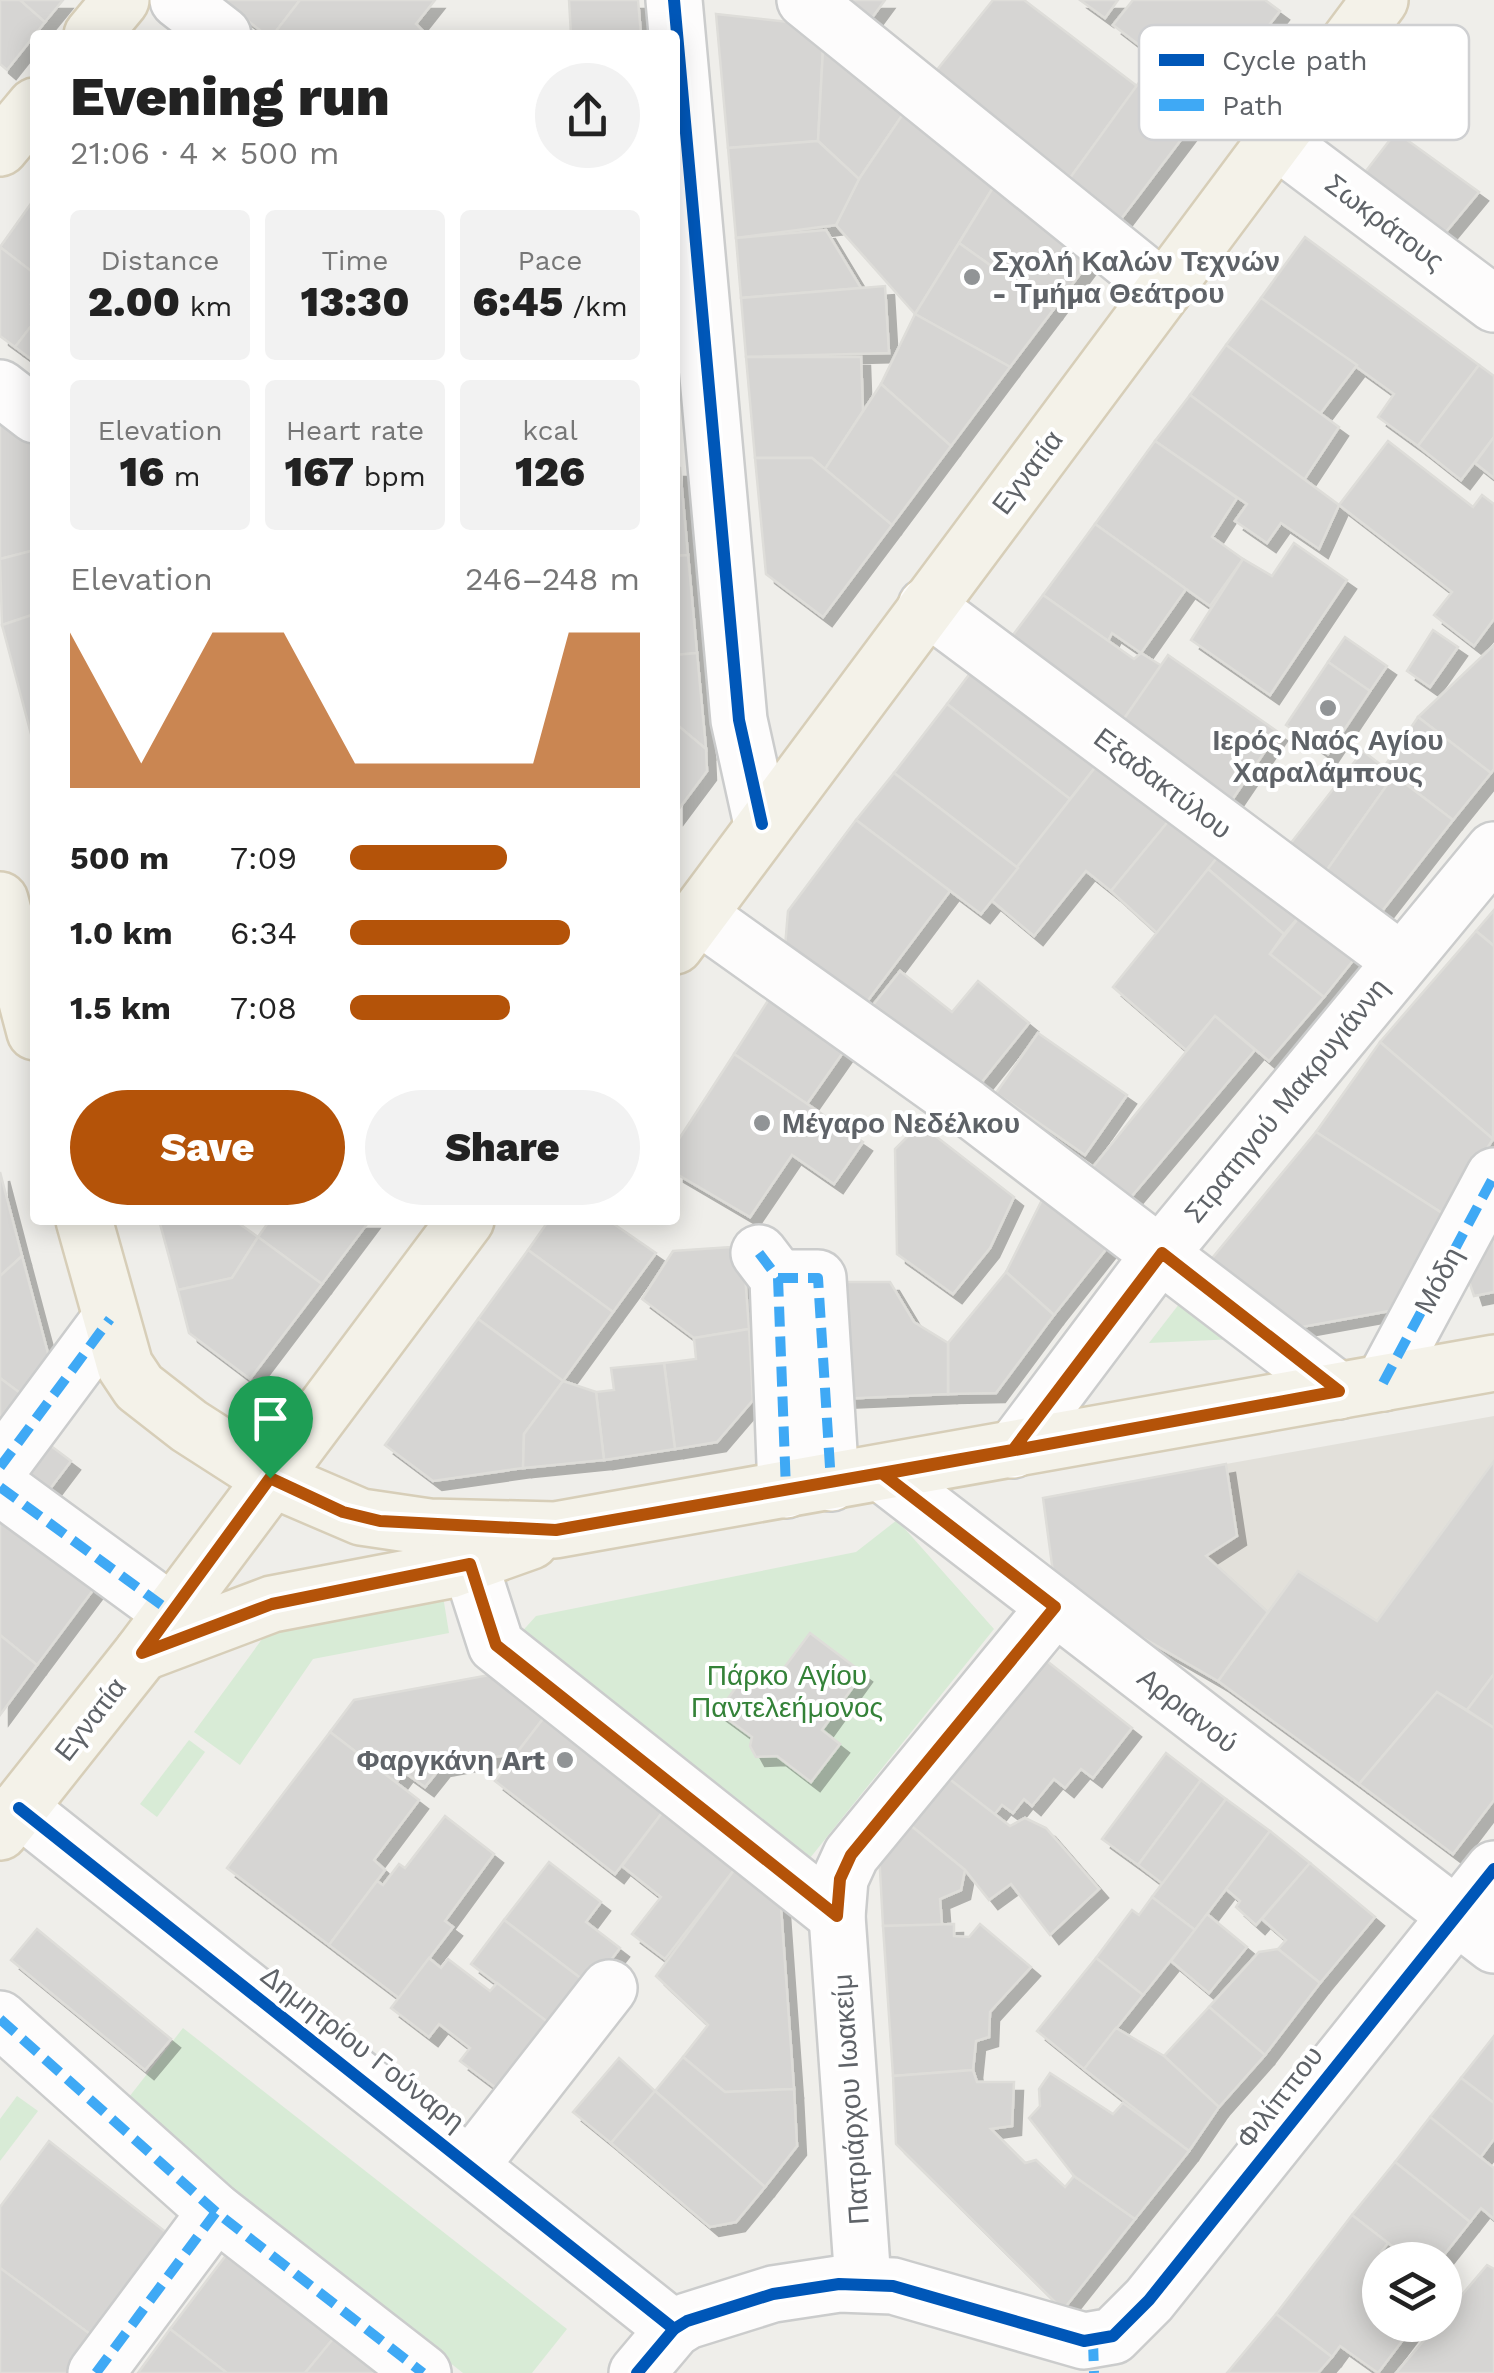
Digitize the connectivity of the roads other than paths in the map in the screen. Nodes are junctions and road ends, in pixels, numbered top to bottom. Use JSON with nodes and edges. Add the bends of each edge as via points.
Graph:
{"nodes":[{"id":1,"x":121,"y":0,"type":"edge"},
{"id":2,"x":178,"y":0,"type":"edge"},
{"id":3,"x":674,"y":0,"type":"edge"},
{"id":4,"x":804,"y":0,"type":"edge"},
{"id":5,"x":1380,"y":0,"type":"edge"},
{"id":6,"x":1361,"y":25,"type":"edge"},
{"id":7,"x":96,"y":30,"type":"edge"},
{"id":8,"x":217,"y":30,"type":"edge"},
{"id":9,"x":675,"y":30,"type":"edge"},
{"id":10,"x":30,"y":112,"type":"edge"},
{"id":11,"x":680,"y":126,"type":"edge"},
{"id":12,"x":1276,"y":140,"type":"joint"},
{"id":13,"x":0,"y":148,"type":"edge"},
{"id":14,"x":1164,"y":290,"type":"junction"},
{"id":15,"x":1494,"y":304,"type":"edge"},
{"id":16,"x":689,"y":316,"type":"edge"},
{"id":17,"x":0,"y":388,"type":"edge"},
{"id":18,"x":30,"y":411,"type":"edge"},
{"id":19,"x":926,"y":606,"type":"junction"},
{"id":20,"x":762,"y":824,"type":"junction"},
{"id":21,"x":1494,"y":850,"type":"edge"},
{"id":22,"x":0,"y":900,"type":"edge"},
{"id":23,"x":685,"y":925,"type":"edge"},
{"id":24,"x":1400,"y":960,"type":"junction"},
{"id":25,"x":30,"y":1013,"type":"edge"},
{"id":26,"x":1494,"y":1176,"type":"edge"},
{"id":27,"x":85,"y":1225,"type":"edge"},
{"id":28,"x":462,"y":1225,"type":"edge"},
{"id":29,"x":1162,"y":1253,"type":"junction"},
{"id":30,"x":768,"y":1266,"type":"dead end"},
{"id":31,"x":110,"y":1318,"type":"junction"},
{"id":32,"x":1494,"y":1362,"type":"edge"},
{"id":33,"x":1361,"y":1387,"type":"junction"},
{"id":34,"x":1013,"y":1450,"type":"junction"},
{"id":35,"x":0,"y":1467,"type":"edge"},
{"id":36,"x":270,"y":1478,"type":"junction"},
{"id":37,"x":833,"y":1482,"type":"junction"},
{"id":38,"x":0,"y":1487,"type":"edge"},
{"id":39,"x":556,"y":1530,"type":"junction"},
{"id":40,"x":470,"y":1564,"type":"junction"},
{"id":41,"x":1055,"y":1607,"type":"junction"},
{"id":42,"x":156,"y":1632,"type":"junction"},
{"id":43,"x":10,"y":1820,"type":"edge"},
{"id":44,"x":1494,"y":1870,"type":"edge"},
{"id":45,"x":837,"y":1916,"type":"junction"},
{"id":46,"x":1474,"y":1931,"type":"edge"},
{"id":47,"x":609,"y":1988,"type":"dead end"},
{"id":48,"x":0,"y":2019,"type":"edge"},
{"id":49,"x":470,"y":2165,"type":"junction"},
{"id":50,"x":216,"y":2212,"type":"junction"},
{"id":51,"x":863,"y":2282,"type":"junction"},
{"id":52,"x":674,"y":2329,"type":"junction"},
{"id":53,"x":1094,"y":2357,"type":"edge"},
{"id":54,"x":96,"y":2373,"type":"edge"},
{"id":55,"x":423,"y":2373,"type":"edge"},
{"id":56,"x":638,"y":2373,"type":"edge"}],
"edges":[{"from":1,"to":7,"type":"main road"},
{"from":2,"to":8,"type":"street"},
{"from":3,"to":9,"type":"street"},
{"from":4,"to":14,"type":"street"},
{"from":5,"to":6,"type":"main road","name":"Εγνατία"},
{"from":10,"to":13,"type":"main road"},
{"from":11,"to":16,"type":"street"},
{"from":12,"to":14,"type":"main road","name":"Εγνατία"},
{"from":12,"to":15,"type":"street","name":"Σωκράτους"},
{"from":14,"to":19,"type":"main road","name":"Εγνατία"},
{"from":16,"to":20,"type":"street","via":[[739,720]]},
{"from":17,"to":18,"type":"street"},
{"from":19,"to":20,"type":"main road","name":"Εγνατία"},
{"from":19,"to":24,"type":"street","name":"Εξαδακτύλου"},
{"from":20,"to":23,"type":"main road","name":"Εγνατία"},
{"from":21,"to":24,"type":"street","name":"Στρατηγού Μακρυγιάννη"},
{"from":22,"to":25,"type":"main road"},
{"from":23,"to":29,"type":"street"},
{"from":24,"to":29,"type":"street","name":"Στρατηγού Μακρυγιάννη"},
{"from":26,"to":33,"type":"street","name":"Μόδη"},
{"from":27,"to":31,"type":"main road"},
{"from":28,"to":36,"type":"main road","name":"Εγνατία"},
{"from":29,"to":33,"type":"street"},
{"from":29,"to":34,"type":"street","name":"Στρατηγού Μακρυγιάννη"},
{"from":30,"to":37,"type":"street","via":[[818,1278]]},
{"from":31,"to":35,"type":"street"},
{"from":31,"to":36,"type":"main road","via":[[139,1387]]},
{"from":32,"to":33,"type":"main road"},
{"from":33,"to":34,"type":"main road"},
{"from":34,"to":37,"type":"main road"},
{"from":36,"to":39,"type":"main road","via":[[343,1512],[380,1521]]},
{"from":36,"to":42,"type":"main road","name":"Εγνατία"},
{"from":37,"to":39,"type":"main road"},
{"from":37,"to":41,"type":"street","name":"Αρριανού"},
{"from":38,"to":42,"type":"street"},
{"from":39,"to":40,"type":"main road"},
{"from":40,"to":42,"type":"main road"},
{"from":40,"to":45,"type":"street","via":[[496,1645]]},
{"from":41,"to":45,"type":"street","name":"Πατριάρχου Ιωακείμ","via":[[851,1855],[840,1879]]},
{"from":41,"to":46,"type":"street","name":"Αρριανού"},
{"from":42,"to":43,"type":"main road","name":"Εγνατία"},
{"from":43,"to":49,"type":"street","name":"Δημητρίου Γούναρη"},
{"from":44,"to":46,"type":"street","name":"Φιλίππου"},
{"from":45,"to":51,"type":"street","name":"Πατριάρχου Ιωακείμ"},
{"from":46,"to":53,"type":"street","name":"Φιλίππου"},
{"from":47,"to":49,"type":"street"},
{"from":48,"to":50,"type":"street"},
{"from":49,"to":52,"type":"street","name":"Δημητρίου Γούναρη"},
{"from":50,"to":54,"type":"street"},
{"from":50,"to":55,"type":"street"},
{"from":51,"to":52,"type":"street","via":[[748,2300]]},
{"from":51,"to":53,"type":"street"},
{"from":52,"to":56,"type":"street"}]}
